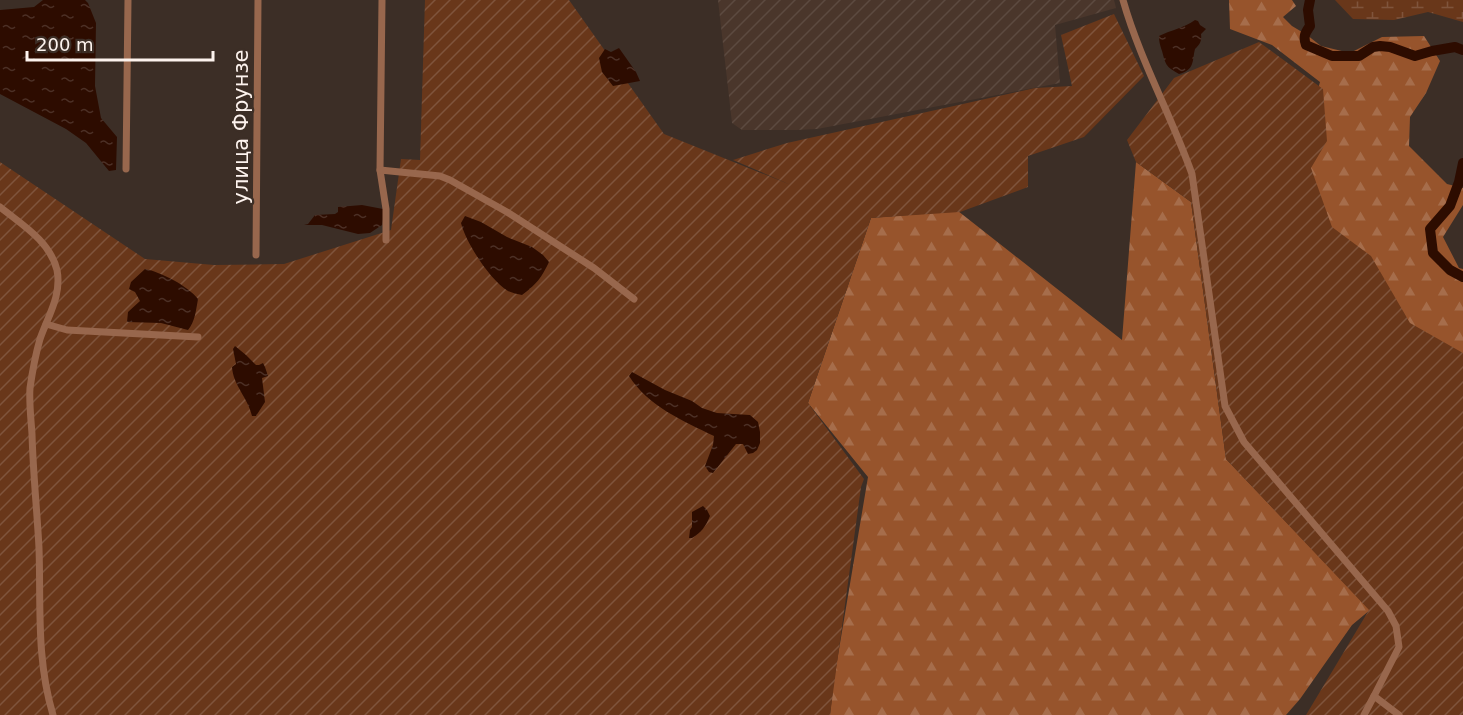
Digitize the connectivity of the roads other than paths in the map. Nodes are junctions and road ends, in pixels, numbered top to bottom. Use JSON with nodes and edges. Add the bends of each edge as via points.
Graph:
{"nodes":[{"id":1,"x":128,"y":0,"type":"edge"},
{"id":2,"x":258,"y":0,"type":"edge"},
{"id":3,"x":382,"y":0,"type":"edge"},
{"id":4,"x":1123,"y":0,"type":"edge"},
{"id":5,"x":126,"y":169,"type":"dead end"},
{"id":6,"x":380,"y":170,"type":"junction"},
{"id":7,"x":0,"y":207,"type":"edge"},
{"id":8,"x":386,"y":240,"type":"dead end"},
{"id":9,"x":256,"y":255,"type":"dead end"},
{"id":10,"x":634,"y":298,"type":"dead end"},
{"id":11,"x":46,"y":324,"type":"junction"},
{"id":12,"x":198,"y":337,"type":"dead end"},
{"id":13,"x":1374,"y":696,"type":"junction"},
{"id":14,"x":53,"y":715,"type":"edge"},
{"id":15,"x":1365,"y":715,"type":"edge"},
{"id":16,"x":1399,"y":715,"type":"edge"}],
"edges":[{"from":1,"to":5,"type":"street"},
{"from":2,"to":9,"type":"street","name":"улица Фрунзе"},
{"from":3,"to":6,"type":"street"},
{"from":4,"to":13,"type":"street","via":[[1131,29],[1192,174],[1225,406],[1244,442],[1388,611],[1396,626],[1399,647]]},
{"from":6,"to":8,"type":"street"},
{"from":6,"to":10,"type":"street","via":[[450,180],[507,212]]},
{"from":7,"to":11,"type":"street","via":[[52,255],[58,283]]},
{"from":11,"to":12,"type":"street","via":[[67,330]]},
{"from":11,"to":14,"type":"street","via":[[30,388],[30,408],[41,654]]},
{"from":13,"to":15,"type":"street"},
{"from":13,"to":16,"type":"street"}]}
